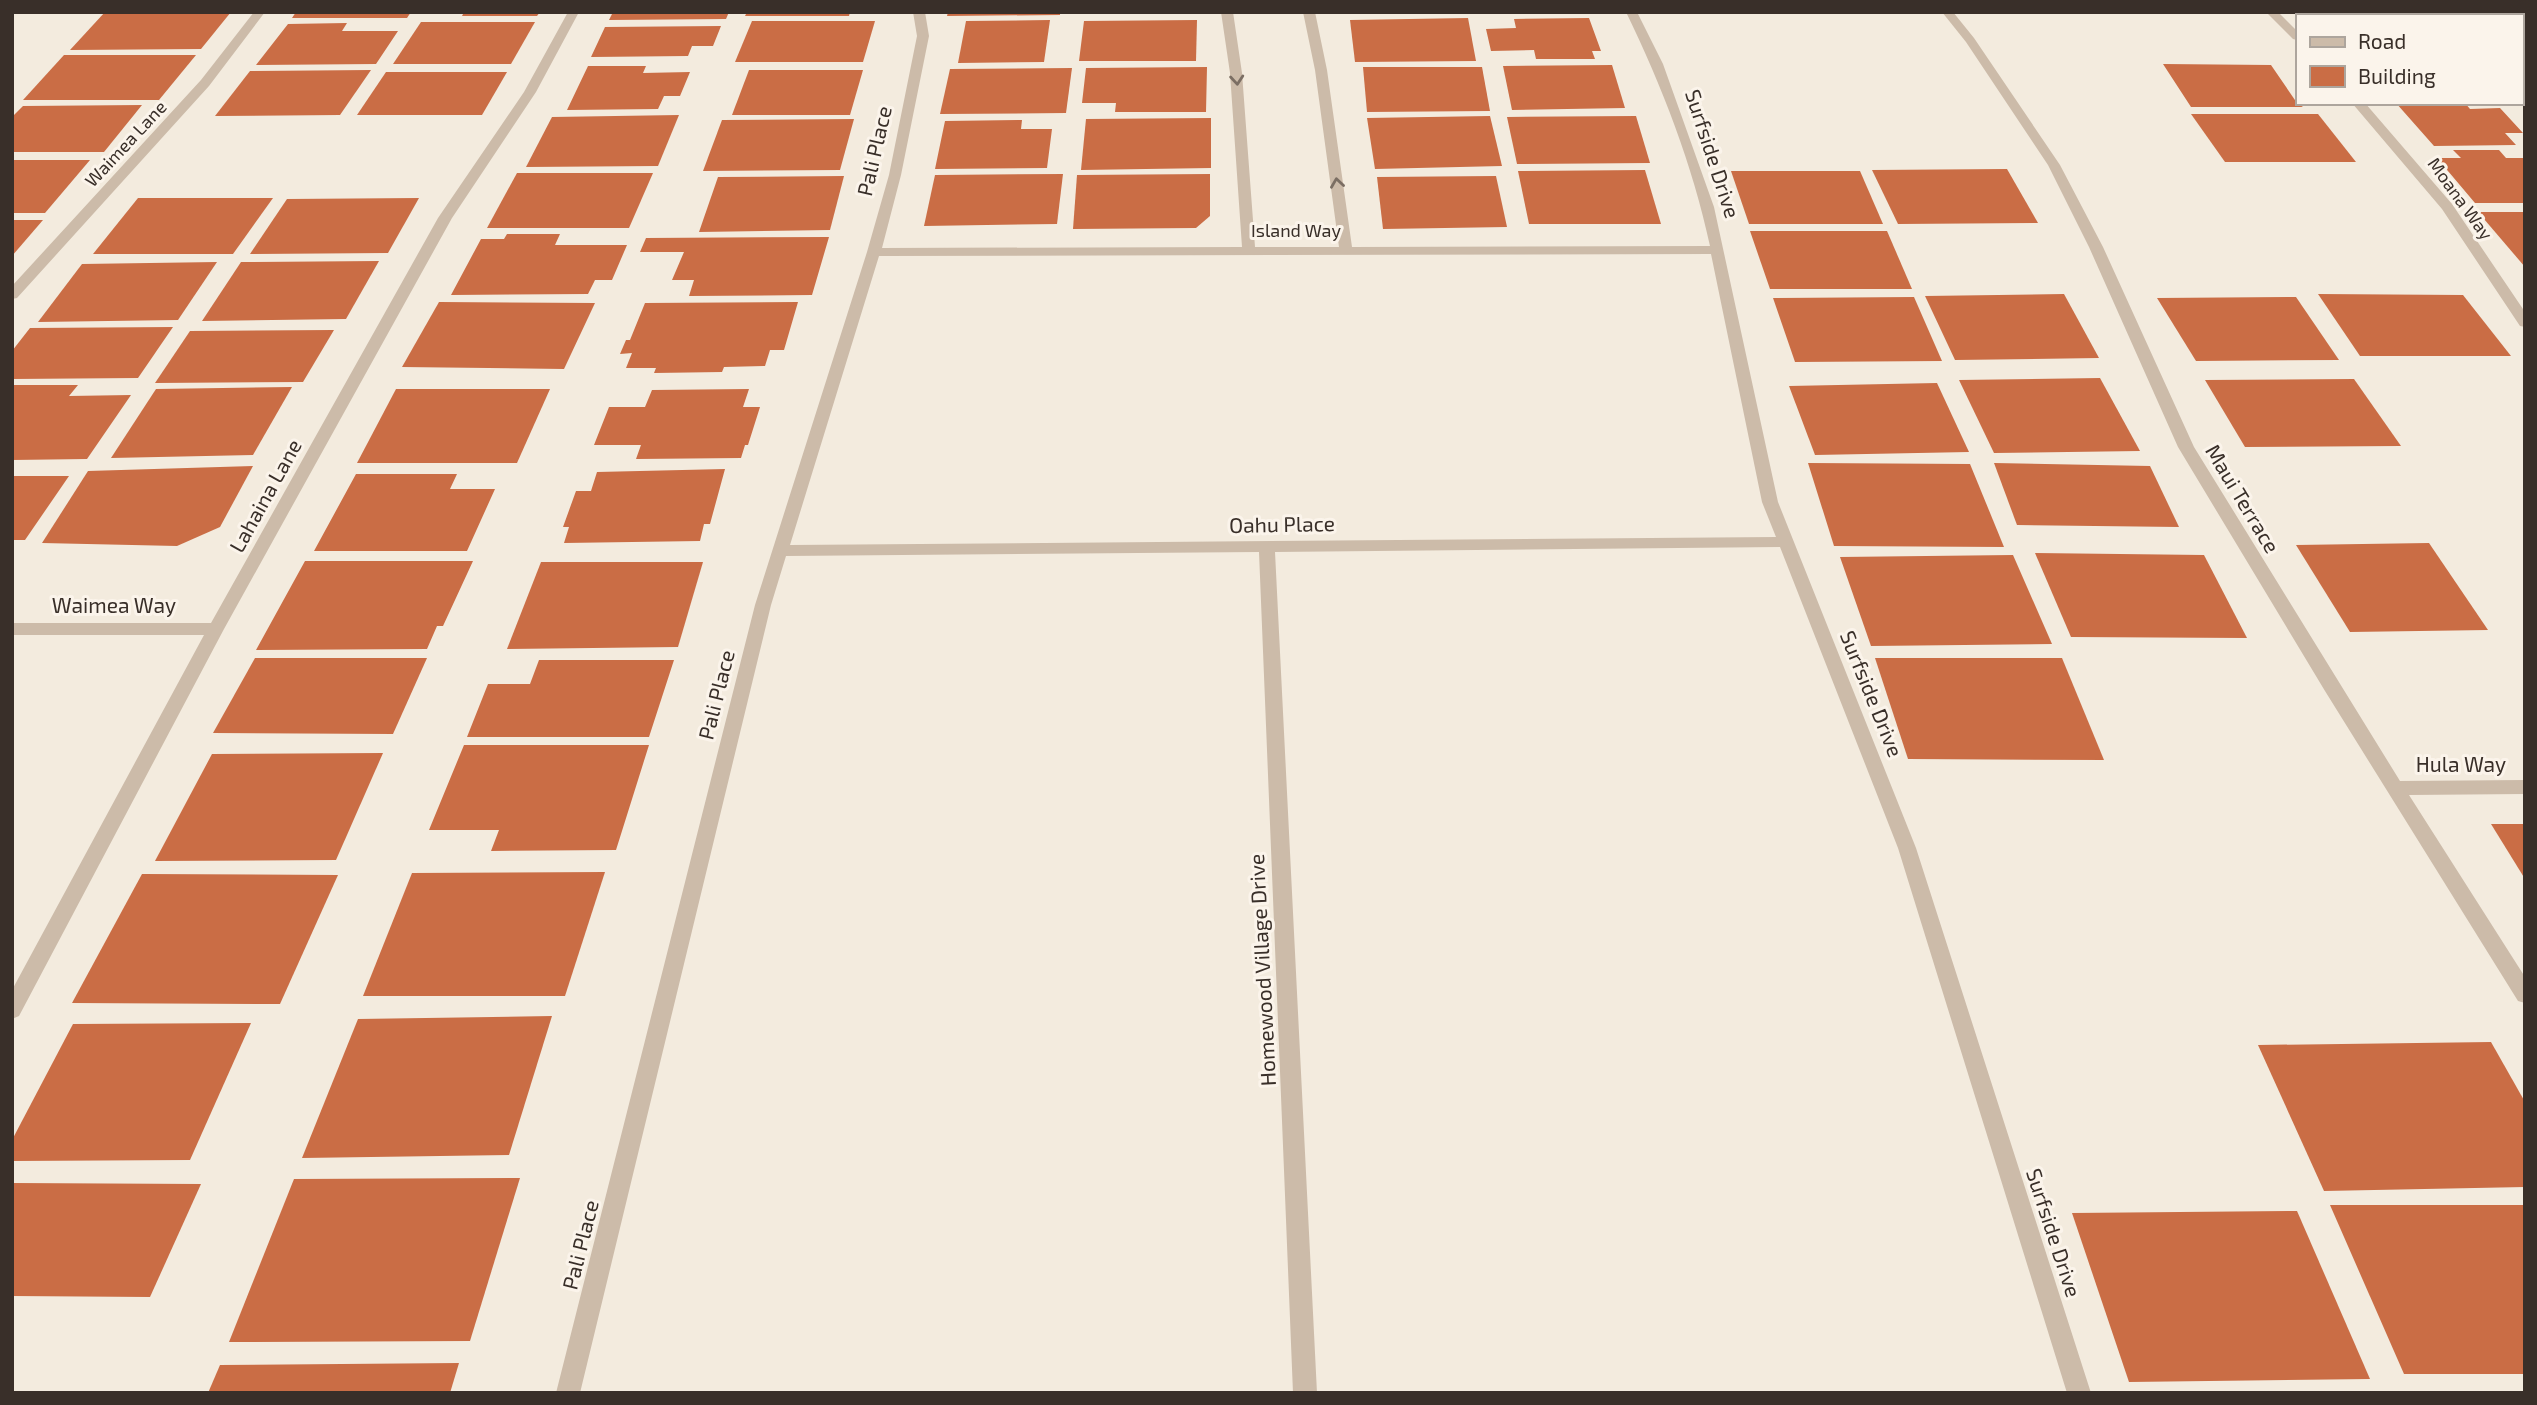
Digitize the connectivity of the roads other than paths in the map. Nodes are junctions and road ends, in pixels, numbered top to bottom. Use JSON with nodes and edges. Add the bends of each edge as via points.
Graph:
{"nodes":[{"id":1,"x":260,"y":12,"type":"edge"},
{"id":2,"x":574,"y":12,"type":"edge"},
{"id":3,"x":919,"y":12,"type":"edge"},
{"id":4,"x":1227,"y":12,"type":"edge"},
{"id":5,"x":1308,"y":12,"type":"edge"},
{"id":6,"x":1631,"y":12,"type":"edge"},
{"id":7,"x":1947,"y":12,"type":"edge"},
{"id":8,"x":2271,"y":12,"type":"edge"},
{"id":9,"x":2296,"y":36,"type":"edge"},
{"id":10,"x":2360,"y":105,"type":"edge"},
{"id":11,"x":1346,"y":250,"type":"junction"},
{"id":12,"x":1718,"y":250,"type":"junction"},
{"id":13,"x":1249,"y":251,"type":"junction"},
{"id":14,"x":874,"y":252,"type":"junction"},
{"id":15,"x":12,"y":295,"type":"edge"},
{"id":16,"x":2525,"y":323,"type":"edge"},
{"id":17,"x":1786,"y":541,"type":"junction"},
{"id":18,"x":1267,"y":546,"type":"junction"},
{"id":19,"x":779,"y":551,"type":"junction"},
{"id":20,"x":12,"y":629,"type":"edge"},
{"id":21,"x":216,"y":629,"type":"junction"},
{"id":22,"x":2525,"y":787,"type":"edge"},
{"id":23,"x":2397,"y":788,"type":"junction"},
{"id":24,"x":2525,"y":995,"type":"edge"},
{"id":25,"x":12,"y":1010,"type":"edge"},
{"id":26,"x":568,"y":1393,"type":"edge"},
{"id":27,"x":1305,"y":1393,"type":"edge"},
{"id":28,"x":2080,"y":1393,"type":"edge"}],
"edges":[{"from":1,"to":15,"type":"street","name":"Waimea Lane","via":[[205,83]]},
{"from":2,"to":21,"type":"street","name":"Lahaina Lane","via":[[530,92],[445,218]]},
{"from":3,"to":14,"type":"street","name":"Pali Place","via":[[922,36],[895,175]]},
{"from":4,"to":13,"type":"street","one_way":true},
{"from":11,"to":5,"type":"street","one_way":true,"via":[[1321,70]]},
{"from":6,"to":12,"type":"street","name":"Surfside Drive","via":[[1657,64],[1708,207]]},
{"from":7,"to":23,"type":"street","name":"Maui Terrace","via":[[2053,165],[2096,247],[2186,446]]},
{"from":8,"to":9,"type":"street"},
{"from":10,"to":16,"type":"street","name":"Moana Way","via":[[2447,207]]},
{"from":11,"to":12,"type":"street","name":"Island Way"},
{"from":11,"to":13,"type":"street","name":"Island Way"},
{"from":12,"to":17,"type":"street","name":"Surfside Drive","via":[[1770,502]]},
{"from":13,"to":14,"type":"street","name":"Island Way"},
{"from":14,"to":19,"type":"street","name":"Pali Place"},
{"from":17,"to":18,"type":"street","name":"Oahu Place"},
{"from":17,"to":28,"type":"street","name":"Surfside Drive","via":[[1908,848]]},
{"from":18,"to":19,"type":"street","name":"Oahu Place"},
{"from":18,"to":27,"type":"street","name":"Homewood Village Drive"},
{"from":19,"to":26,"type":"street","name":"Pali Place"},
{"from":20,"to":21,"type":"street","name":"Waimea Way"},
{"from":21,"to":25,"type":"street","name":"Lahaina Lane"},
{"from":22,"to":23,"type":"street","name":"Hula Way"},
{"from":23,"to":24,"type":"street","name":"Maui Terrace"}]}
